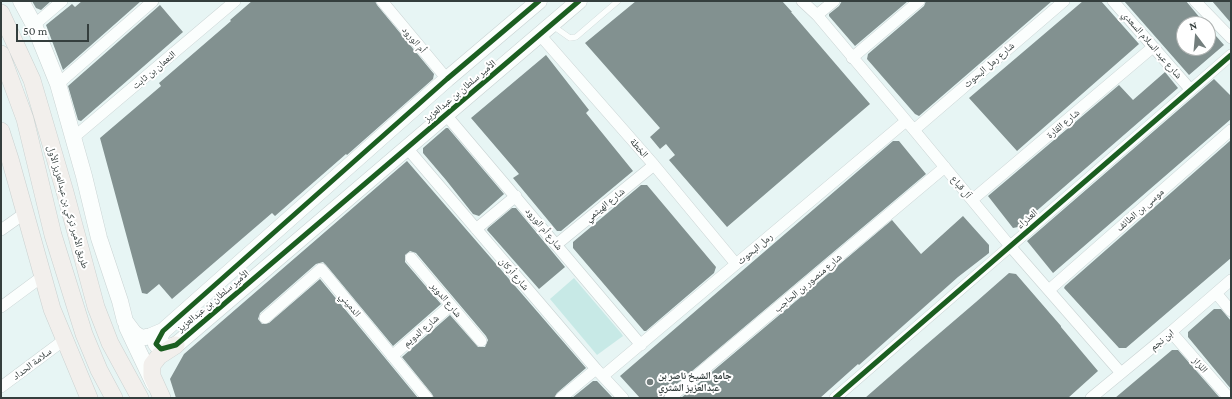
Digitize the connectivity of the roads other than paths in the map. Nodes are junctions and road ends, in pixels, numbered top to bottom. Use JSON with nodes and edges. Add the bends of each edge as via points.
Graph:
{"nodes":[{"id":1,"x":21,"y":1,"type":"edge"},
{"id":2,"x":62,"y":1,"type":"edge"},
{"id":3,"x":153,"y":1,"type":"edge"},
{"id":4,"x":235,"y":1,"type":"edge"},
{"id":5,"x":382,"y":1,"type":"edge"},
{"id":6,"x":539,"y":1,"type":"edge"},
{"id":7,"x":579,"y":1,"type":"edge"},
{"id":8,"x":618,"y":1,"type":"edge"},
{"id":9,"x":802,"y":1,"type":"edge"},
{"id":10,"x":834,"y":1,"type":"edge"},
{"id":11,"x":919,"y":1,"type":"edge"},
{"id":12,"x":1064,"y":1,"type":"edge"},
{"id":13,"x":1113,"y":1,"type":"edge"},
{"id":14,"x":1195,"y":1,"type":"edge"},
{"id":15,"x":1,"y":14,"type":"edge"},
{"id":16,"x":817,"y":15,"type":"junction"},
{"id":17,"x":34,"y":25,"type":"junction"},
{"id":18,"x":546,"y":30,"type":"junction"},
{"id":19,"x":1231,"y":38,"type":"edge"},
{"id":20,"x":1153,"y":47,"type":"junction"},
{"id":21,"x":1,"y":54,"type":"edge"},
{"id":22,"x":1231,"y":55,"type":"edge"},
{"id":23,"x":852,"y":58,"type":"junction"},
{"id":24,"x":447,"y":79,"type":"junction"},
{"id":25,"x":58,"y":84,"type":"junction"},
{"id":26,"x":1190,"y":89,"type":"junction"},
{"id":27,"x":446,"y":115,"type":"junction"},
{"id":28,"x":906,"y":121,"type":"junction"},
{"id":29,"x":914,"y":130,"type":"junction"},
{"id":30,"x":1231,"y":130,"type":"edge"},
{"id":31,"x":1,"y":131,"type":"edge"},
{"id":32,"x":73,"y":138,"type":"junction"},
{"id":33,"x":407,"y":148,"type":"junction"},
{"id":34,"x":654,"y":165,"type":"junction"},
{"id":35,"x":945,"y":167,"type":"junction"},
{"id":36,"x":516,"y":196,"type":"junction"},
{"id":37,"x":972,"y":200,"type":"junction"},
{"id":38,"x":25,"y":213,"type":"junction"},
{"id":39,"x":476,"y":229,"type":"junction"},
{"id":40,"x":1,"y":230,"type":"edge"},
{"id":41,"x":53,"y":235,"type":"junction"},
{"id":42,"x":556,"y":244,"type":"junction"},
{"id":43,"x":1010,"y":246,"type":"junction"},
{"id":44,"x":411,"y":258,"type":"dead end"},
{"id":45,"x":736,"y":264,"type":"junction"},
{"id":46,"x":43,"y":276,"type":"junction"},
{"id":47,"x":1231,"y":280,"type":"edge"},
{"id":48,"x":1048,"y":290,"type":"junction"},
{"id":49,"x":1216,"y":293,"type":"junction"},
{"id":50,"x":450,"y":306,"type":"junction"},
{"id":51,"x":1,"y":307,"type":"edge"},
{"id":52,"x":1231,"y":311,"type":"edge"},
{"id":53,"x":265,"y":318,"type":"dead end"},
{"id":54,"x":125,"y":321,"type":"junction"},
{"id":55,"x":164,"y":330,"type":"junction"},
{"id":56,"x":1172,"y":332,"type":"junction"},
{"id":57,"x":64,"y":340,"type":"junction"},
{"id":58,"x":481,"y":341,"type":"dead end"},
{"id":59,"x":110,"y":343,"type":"junction"},
{"id":60,"x":641,"y":344,"type":"junction"},
{"id":61,"x":176,"y":345,"type":"junction"},
{"id":62,"x":392,"y":356,"type":"junction"},
{"id":63,"x":599,"y":372,"type":"junction"},
{"id":64,"x":1121,"y":373,"type":"junction"},
{"id":65,"x":1,"y":387,"type":"edge"},
{"id":66,"x":421,"y":396,"type":"edge"},
{"id":67,"x":89,"y":398,"type":"edge"},
{"id":68,"x":100,"y":398,"type":"edge"},
{"id":69,"x":114,"y":398,"type":"edge"},
{"id":70,"x":140,"y":398,"type":"edge"},
{"id":71,"x":145,"y":398,"type":"edge"},
{"id":72,"x":162,"y":398,"type":"edge"},
{"id":73,"x":561,"y":398,"type":"edge"},
{"id":74,"x":623,"y":398,"type":"edge"},
{"id":75,"x":670,"y":398,"type":"edge"},
{"id":76,"x":835,"y":398,"type":"edge"},
{"id":77,"x":1091,"y":398,"type":"edge"},
{"id":78,"x":1229,"y":398,"type":"edge"}],
"edges":[{"from":1,"to":17,"type":"street"},
{"from":2,"to":17,"type":"street"},
{"from":3,"to":25,"type":"street"},
{"from":4,"to":32,"type":"street","name":"النعمان بن ثابت"},
{"from":5,"to":24,"type":"street","name":"أم الورود"},
{"from":6,"to":24,"type":"street","name":"الأمير سلطان بن عبدالعزيز"},
{"from":7,"to":18,"type":"street","name":"الأمير سلطان بن عبدالعزيز"},
{"from":8,"to":18,"type":"lane","via":[[576,37],[570,38]]},
{"from":9,"to":16,"type":"street","name":"آل قباع"},
{"from":10,"to":16,"type":"street"},
{"from":11,"to":23,"type":"street"},
{"from":12,"to":29,"type":"street","name":"شارع رمل البحوث"},
{"from":13,"to":20,"type":"street","name":"شارع عبد السلام السعدي"},
{"from":14,"to":19,"type":"street"},
{"from":15,"to":59,"type":"main road","name":"طريق الأمير تركي بن عبدالعزيز الأول","via":[[32,80],[96,307]]},
{"from":16,"to":23,"type":"street","name":"آل قباع"},
{"from":17,"to":25,"type":"street"},
{"from":18,"to":27,"type":"street","name":"الأمير سلطان بن عبدالعزيز"},
{"from":18,"to":34,"type":"street","name":"الخطة"},
{"from":20,"to":26,"type":"street","name":"شارع عبد السلام السعدي"},
{"from":20,"to":37,"type":"street","name":"شارع القارة"},
{"from":21,"to":41,"type":"main road","name":"طريق الأمير تركي بن عبدالعزيز الأول","via":[[25,119]]},
{"from":22,"to":26,"type":"street","name":"العذراء"},
{"from":23,"to":28,"type":"street","name":"آل قباع"},
{"from":24,"to":55,"type":"street","name":"الأمير سلطان بن عبدالعزيز"},
{"from":25,"to":32,"type":"street"},
{"from":26,"to":43,"type":"street","name":"العذراء"},
{"from":27,"to":33,"type":"street","name":"الأمير سلطان بن عبدالعزيز"},
{"from":27,"to":36,"type":"street","name":"شارع أم الورود"},
{"from":28,"to":29,"type":"street","name":"آل قباع"},
{"from":28,"to":45,"type":"street","name":"رمل البحوث"},
{"from":29,"to":35,"type":"street","name":"آل قباع"},
{"from":30,"to":48,"type":"street","name":"موسى بن الطائف"},
{"from":31,"to":38,"type":"main road"},
{"from":32,"to":54,"type":"street","via":[[99,238]]},
{"from":33,"to":39,"type":"street","name":"شارع أركان"},
{"from":33,"to":61,"type":"street","name":"الأمير سلطان بن عبدالعزيز"},
{"from":34,"to":42,"type":"street","name":"شارع الهيثمي"},
{"from":34,"to":45,"type":"street","name":"الخطة"},
{"from":35,"to":37,"type":"street","name":"آل قباع"},
{"from":35,"to":75,"type":"street","name":"شارع منصور بن الحاجب"},
{"from":36,"to":39,"type":"street"},
{"from":36,"to":42,"type":"street","name":"شارع أم الورود"},
{"from":37,"to":43,"type":"street","name":"آل قباع"},
{"from":38,"to":40,"type":"street"},
{"from":38,"to":46,"type":"main road"},
{"from":39,"to":63,"type":"street","name":"شارع أركان"},
{"from":41,"to":68,"type":"main road","via":[[67,308],[82,356]]},
{"from":41,"to":69,"type":"main road","name":"طريق الأمير تركي بن عبدالعزيز الأول","via":[[84,334]]},
{"from":42,"to":60,"type":"street","name":"شارع أم الورود"},
{"from":43,"to":48,"type":"street","name":"آل قباع"},
{"from":43,"to":76,"type":"street","name":"العذراء"},
{"from":44,"to":50,"type":"street","name":"شارع الدوير"},
{"from":45,"to":60,"type":"street","name":"رمل البحوث"},
{"from":46,"to":51,"type":"street"},
{"from":46,"to":57,"type":"main road"},
{"from":47,"to":49,"type":"street","name":"ابن نجم"},
{"from":48,"to":64,"type":"street","name":"آل قباع"},
{"from":49,"to":52,"type":"street"},
{"from":49,"to":56,"type":"street","name":"ابن نجم"},
{"from":50,"to":58,"type":"street","name":"شارع الدوير"},
{"from":50,"to":62,"type":"street","name":"شارع الدويم"},
{"from":53,"to":62,"type":"street","name":"الدميني","via":[[321,269]]},
{"from":54,"to":55,"type":"street","via":[[141,338]]},
{"from":54,"to":72,"type":"street"},
{"from":55,"to":61,"type":"street","name":"الأمير سلطان بن عبدالعزيز","via":[[156,344],[160,349]]},
{"from":56,"to":64,"type":"street","name":"ابن نجم"},
{"from":56,"to":78,"type":"street","name":"اللزاز"},
{"from":57,"to":65,"type":"street","name":"سلامة الحداد"},
{"from":57,"to":67,"type":"main road"},
{"from":59,"to":70,"type":"main road","name":"طريق الأمير تركي بن عبدالعزيز الأول"},
{"from":59,"to":71,"type":"main road"},
{"from":60,"to":63,"type":"street","name":"رمل البحوث"},
{"from":61,"to":72,"type":"main road","via":[[159,356],[152,365],[152,376]]},
{"from":62,"to":66,"type":"street","name":"الدميني"},
{"from":63,"to":73,"type":"street"},
{"from":63,"to":74,"type":"street","name":"شارع أركان"},
{"from":64,"to":77,"type":"street","name":"ابن نجم"}]}
